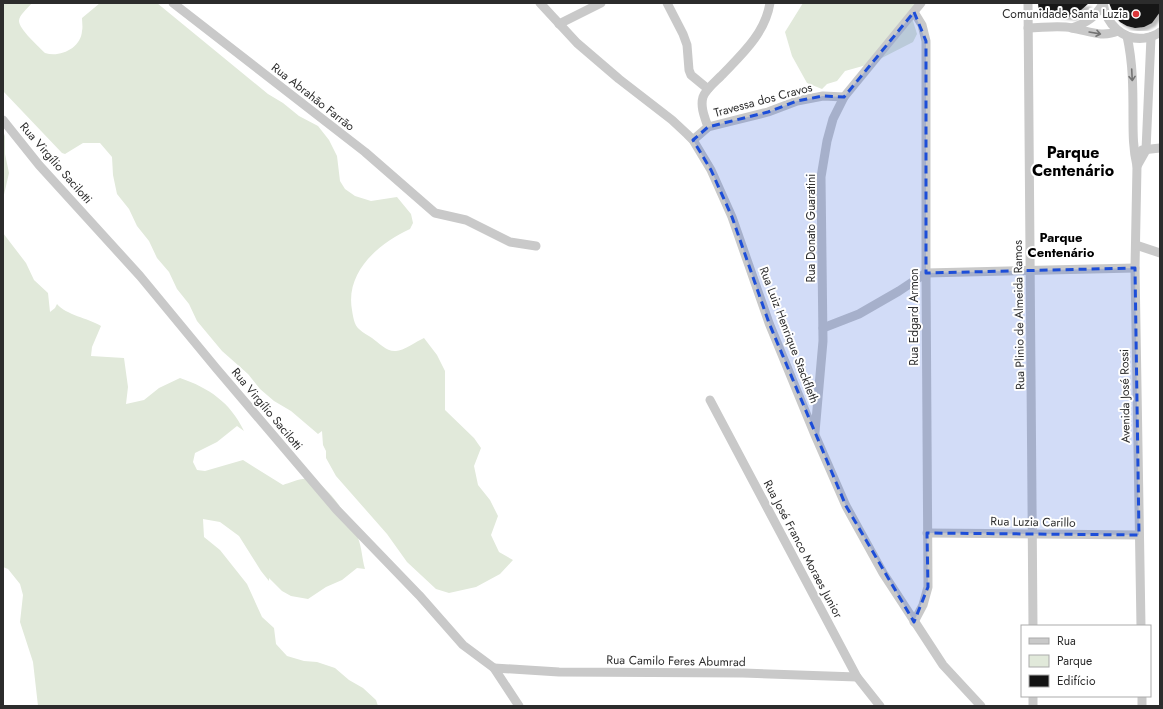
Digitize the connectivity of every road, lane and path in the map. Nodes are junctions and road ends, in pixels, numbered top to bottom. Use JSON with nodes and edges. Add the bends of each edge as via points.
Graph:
{"nodes":[{"id":1,"x":173,"y":3,"type":"edge"},
{"id":2,"x":540,"y":3,"type":"edge"},
{"id":3,"x":601,"y":3,"type":"edge"},
{"id":4,"x":667,"y":3,"type":"edge"},
{"id":5,"x":770,"y":3,"type":"edge"},
{"id":6,"x":921,"y":3,"type":"edge"},
{"id":7,"x":1028,"y":3,"type":"edge"},
{"id":8,"x":1103,"y":3,"type":"edge"},
{"id":9,"x":914,"y":12,"type":"junction"},
{"id":10,"x":559,"y":24,"type":"junction"},
{"id":11,"x":1028,"y":28,"type":"junction"},
{"id":12,"x":1072,"y":28,"type":"junction"},
{"id":13,"x":1118,"y":31,"type":"junction"},
{"id":14,"x":1157,"y":35,"type":"edge"},
{"id":15,"x":1127,"y":36,"type":"junction"},
{"id":16,"x":708,"y":89,"type":"junction"},
{"id":17,"x":844,"y":97,"type":"junction"},
{"id":18,"x":3,"y":120,"type":"edge"},
{"id":19,"x":708,"y":127,"type":"junction"},
{"id":20,"x":693,"y":140,"type":"junction"},
{"id":21,"x":1160,"y":148,"type":"edge"},
{"id":22,"x":1146,"y":150,"type":"junction"},
{"id":23,"x":1133,"y":151,"type":"junction"},
{"id":24,"x":1137,"y":166,"type":"junction"},
{"id":25,"x":1136,"y":244,"type":"junction"},
{"id":26,"x":536,"y":246,"type":"dead end"},
{"id":27,"x":1160,"y":253,"type":"edge"},
{"id":28,"x":1135,"y":268,"type":"junction"},
{"id":29,"x":1030,"y":270,"type":"junction"},
{"id":30,"x":926,"y":273,"type":"junction"},
{"id":31,"x":823,"y":328,"type":"junction"},
{"id":32,"x":710,"y":400,"type":"dead end"},
{"id":33,"x":815,"y":435,"type":"junction"},
{"id":34,"x":927,"y":532,"type":"junction"},
{"id":35,"x":1033,"y":534,"type":"junction"},
{"id":36,"x":1139,"y":534,"type":"junction"},
{"id":37,"x":914,"y":622,"type":"junction"},
{"id":38,"x":1033,"y":625,"type":"edge"},
{"id":39,"x":1141,"y":625,"type":"edge"},
{"id":40,"x":494,"y":668,"type":"junction"},
{"id":41,"x":857,"y":677,"type":"junction"},
{"id":42,"x":519,"y":706,"type":"edge"},
{"id":43,"x":880,"y":706,"type":"edge"},
{"id":44,"x":981,"y":706,"type":"edge"}],
"edges":[{"from":1,"to":26,"type":"street","name":"Rua Abrahão Farrão","via":[[365,152],[436,213],[466,220],[510,242]]},
{"from":2,"to":10,"type":"street","name":"Rua Luiz Henrique Stackfleth"},
{"from":3,"to":10,"type":"street"},
{"from":4,"to":16,"type":"street","via":[[687,45],[688,70]]},
{"from":5,"to":16,"type":"street","via":[[757,36]]},
{"from":6,"to":9,"type":"street","name":"Rua Donato Guaratini"},
{"from":7,"to":11,"type":"street","name":"Rua Plinio de Almeida Ramos"},
{"from":8,"to":12,"type":"street","via":[[1097,14],[1087,22]]},
{"from":8,"to":13,"type":"street","via":[[1108,19]]},
{"from":9,"to":17,"type":"street","name":"Rua Donato Guaratini"},
{"from":9,"to":30,"type":"street","name":"Rua Edgard Armon","via":[[922,26],[926,41]]},
{"from":10,"to":20,"type":"street","name":"Rua Luiz Henrique Stackfleth","via":[[595,59],[672,120]]},
{"from":11,"to":12,"type":"street"},
{"from":11,"to":29,"type":"street","name":"Rua Plinio de Almeida Ramos"},
{"from":12,"to":13,"type":"street","one_way":true,"via":[[1101,35]]},
{"from":13,"to":15,"type":"street"},
{"from":14,"to":15,"type":"street","via":[[1139,38]]},
{"from":14,"to":22,"type":"street","name":"Avenida José Rossi"},
{"from":15,"to":23,"type":"street","name":"Avenida José Rossi","one_way":true,"via":[[1133,76]]},
{"from":16,"to":19,"type":"street","via":[[702,103]]},
{"from":17,"to":19,"type":"street","name":"Travessa dos Cravos","via":[[823,96],[797,101],[768,112]]},
{"from":17,"to":31,"type":"street","name":"Rua Donato Guaratini","via":[[833,119],[821,177]]},
{"from":18,"to":40,"type":"street","name":"Rua Virgílio Sacilotti","via":[[39,165],[140,276],[336,509],[463,645]]},
{"from":19,"to":20,"type":"street","name":"Travessa dos Cravos"},
{"from":20,"to":33,"type":"street","name":"Rua Luiz Henrique Stackfleth","via":[[711,170],[732,217],[769,323]]},
{"from":21,"to":22,"type":"street"},
{"from":22,"to":23,"type":"street"},
{"from":22,"to":24,"type":"street","name":"Avenida José Rossi"},
{"from":23,"to":24,"type":"street","name":"Avenida José Rossi"},
{"from":24,"to":25,"type":"street","name":"Avenida José Rossi"},
{"from":25,"to":27,"type":"street"},
{"from":25,"to":28,"type":"street","name":"Avenida José Rossi"},
{"from":28,"to":29,"type":"street"},
{"from":28,"to":36,"type":"street","name":"Avenida José Rossi"},
{"from":29,"to":30,"type":"street"},
{"from":29,"to":35,"type":"street","name":"Rua Plinio de Almeida Ramos"},
{"from":30,"to":31,"type":"street","via":[[859,314]]},
{"from":30,"to":34,"type":"street","name":"Rua Edgard Armon"},
{"from":31,"to":33,"type":"street","name":"Rua Donato Guaratini"},
{"from":32,"to":41,"type":"street","name":"Rua José Franco Moraes Junior"},
{"from":33,"to":37,"type":"street","name":"Rua Luiz Henrique Stackfleth","via":[[846,506]]},
{"from":34,"to":35,"type":"street","name":"Rua Luzia Carillo"},
{"from":34,"to":37,"type":"street","name":"Rua Edgard Armon","via":[[928,587],[923,605]]},
{"from":35,"to":36,"type":"street","name":"Rua Luzia Carillo"},
{"from":35,"to":38,"type":"street","name":"Rua Plinio de Almeida Ramos"},
{"from":36,"to":39,"type":"street","name":"Avenida José Rossi"},
{"from":37,"to":44,"type":"street","name":"Rua Luiz Henrique Stackfleth","via":[[943,665]]},
{"from":40,"to":41,"type":"street","name":"Rua Camilo Feres Abumrad","via":[[559,672],[743,673]]},
{"from":40,"to":42,"type":"street","name":"Rua Virgílio Sacilotti"},
{"from":41,"to":43,"type":"street","name":"Rua José Franco Moraes Junior"}]}
